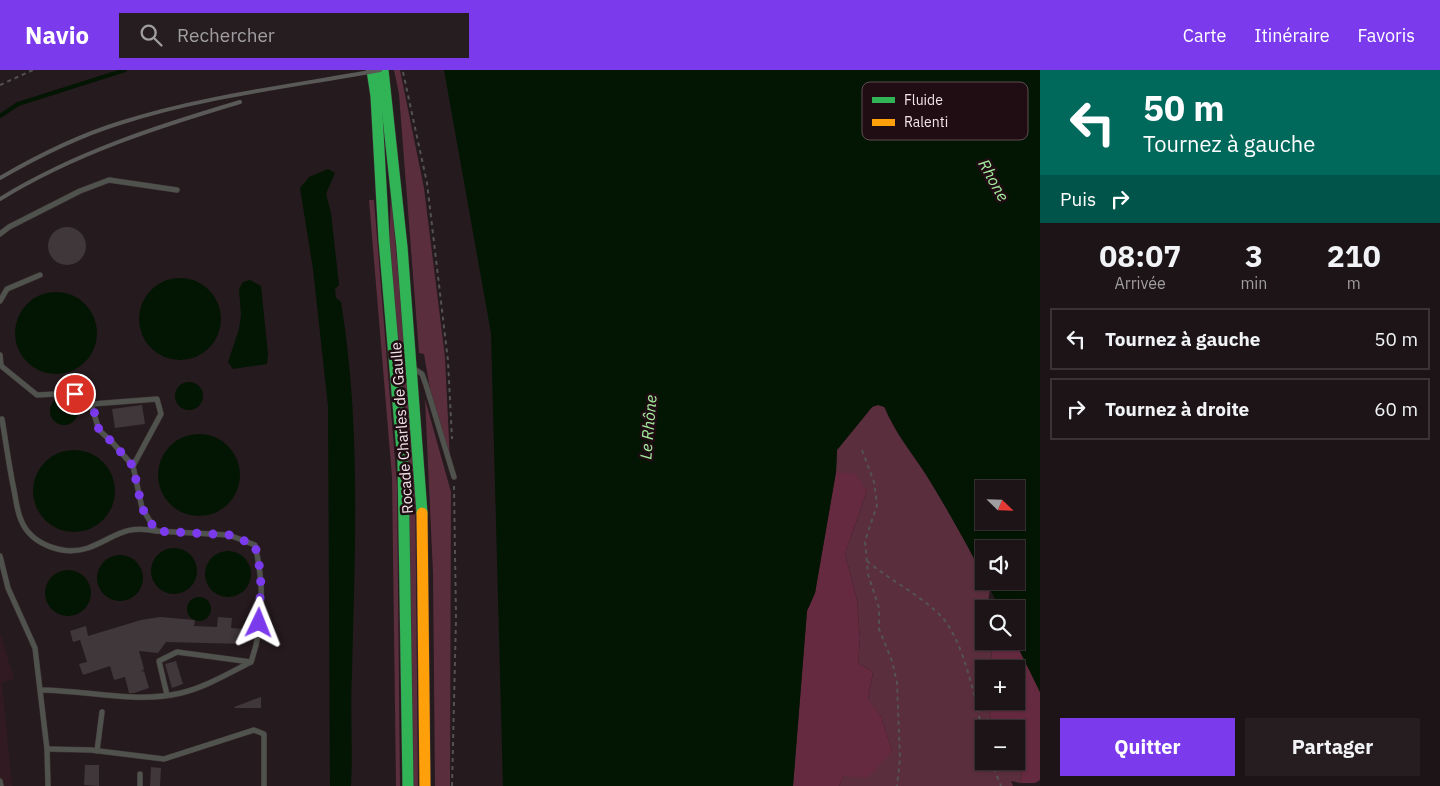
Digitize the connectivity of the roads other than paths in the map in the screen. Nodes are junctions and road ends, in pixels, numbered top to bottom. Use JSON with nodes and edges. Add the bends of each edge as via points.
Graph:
{"nodes":[{"id":1,"x":372,"y":70,"type":"edge"},
{"id":2,"x":383,"y":70,"type":"edge"},
{"id":3,"x":177,"y":190,"type":"dead end"},
{"id":4,"x":0,"y":234,"type":"edge"},
{"id":5,"x":40,"y":275,"type":"dead end"},
{"id":6,"x":0,"y":301,"type":"edge"},
{"id":7,"x":0,"y":355,"type":"edge"},
{"id":8,"x":1,"y":365,"type":"edge"},
{"id":9,"x":413,"y":369,"type":"junction"},
{"id":10,"x":84,"y":382,"type":"dead end"},
{"id":11,"x":90,"y":396,"type":"junction"},
{"id":12,"x":92,"y":404,"type":"junction"},
{"id":13,"x":2,"y":419,"type":"dead end"},
{"id":14,"x":133,"y":466,"type":"junction"},
{"id":15,"x":454,"y":477,"type":"dead end"},
{"id":16,"x":156,"y":531,"type":"junction"},
{"id":17,"x":0,"y":556,"type":"edge"},
{"id":18,"x":251,"y":662,"type":"junction"},
{"id":19,"x":40,"y":690,"type":"junction"},
{"id":20,"x":167,"y":695,"type":"junction"},
{"id":21,"x":102,"y":712,"type":"dead end"},
{"id":22,"x":47,"y":749,"type":"junction"},
{"id":23,"x":97,"y":751,"type":"junction"},
{"id":24,"x":140,"y":774,"type":"dead end"},
{"id":25,"x":0,"y":781,"type":"edge"},
{"id":26,"x":0,"y":786,"type":"edge"},
{"id":27,"x":48,"y":786,"type":"edge"},
{"id":28,"x":140,"y":786,"type":"edge"},
{"id":29,"x":264,"y":786,"type":"edge"},
{"id":30,"x":408,"y":786,"type":"edge"},
{"id":31,"x":425,"y":786,"type":"edge"}],
"edges":[{"from":1,"to":30,"type":"main road","name":"Rocade Charles de Gaulle","via":[[404,482]]},
{"from":2,"to":9,"type":"main road","name":"Rocade Charles de Gaulle"},
{"from":3,"to":4,"type":"lane","via":[[109,180],[80,191]]},
{"from":5,"to":6,"type":"lane","via":[[7,289]]},
{"from":7,"to":8,"type":"lane"},
{"from":8,"to":11,"type":"lane","via":[[37,395]]},
{"from":9,"to":15,"type":"lane","via":[[422,374]]},
{"from":9,"to":31,"type":"main road","name":"Rocade Charles de Gaulle","via":[[423,524]]},
{"from":10,"to":11,"type":"lane"},
{"from":11,"to":12,"type":"lane"},
{"from":12,"to":14,"type":"lane","via":[[99,430]]},
{"from":12,"to":14,"type":"lane","via":[[157,399],[161,414]]},
{"from":13,"to":16,"type":"lane","via":[[21,520],[31,535],[66,552],[85,549],[120,531],[143,528]]},
{"from":14,"to":16,"type":"lane","via":[[142,508]]},
{"from":16,"to":18,"type":"lane","via":[[229,535],[255,545],[261,574],[259,640]]},
{"from":17,"to":19,"type":"lane","via":[[8,588],[35,648]]},
{"from":18,"to":20,"type":"lane","via":[[182,693]]},
{"from":18,"to":20,"type":"lane","via":[[177,652],[159,661]]},
{"from":19,"to":20,"type":"lane"},
{"from":19,"to":22,"type":"lane"},
{"from":21,"to":23,"type":"lane"},
{"from":22,"to":23,"type":"lane"},
{"from":22,"to":27,"type":"lane"},
{"from":23,"to":29,"type":"lane","via":[[164,759],[254,730],[264,734]]},
{"from":24,"to":28,"type":"lane"},
{"from":25,"to":26,"type":"lane"}]}
